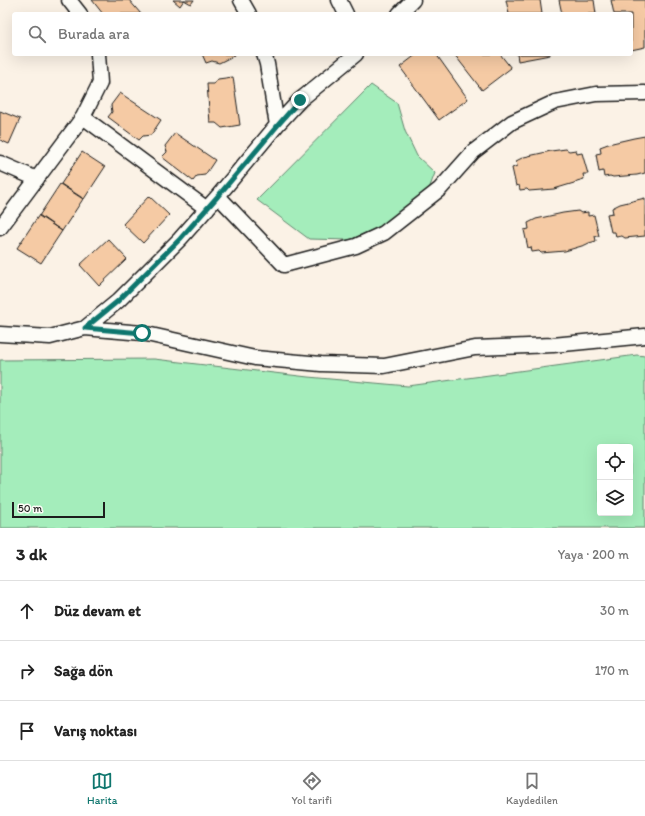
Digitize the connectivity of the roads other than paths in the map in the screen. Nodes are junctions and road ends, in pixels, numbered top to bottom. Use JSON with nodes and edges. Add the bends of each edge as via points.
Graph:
{"nodes":[{"id":1,"x":69,"y":0,"type":"edge"},
{"id":2,"x":241,"y":0,"type":"edge"},
{"id":3,"x":339,"y":0,"type":"edge"},
{"id":4,"x":413,"y":0,"type":"edge"},
{"id":5,"x":78,"y":12,"type":"edge"},
{"id":6,"x":248,"y":12,"type":"edge"},
{"id":7,"x":345,"y":12,"type":"edge"},
{"id":8,"x":401,"y":12,"type":"edge"},
{"id":9,"x":98,"y":56,"type":"edge"},
{"id":10,"x":265,"y":56,"type":"edge"},
{"id":11,"x":354,"y":56,"type":"edge"},
{"id":12,"x":645,"y":93,"type":"edge"},
{"id":13,"x":83,"y":117,"type":"junction"},
{"id":14,"x":278,"y":125,"type":"junction"},
{"id":15,"x":0,"y":163,"type":"edge"},
{"id":16,"x":37,"y":178,"type":"junction"},
{"id":17,"x":218,"y":196,"type":"junction"},
{"id":18,"x":207,"y":209,"type":"junction"},
{"id":19,"x":0,"y":228,"type":"edge"},
{"id":20,"x":85,"y":328,"type":"junction"},
{"id":21,"x":0,"y":334,"type":"edge"},
{"id":22,"x":645,"y":336,"type":"edge"}],
"edges":[{"from":1,"to":5,"type":"street"},
{"from":2,"to":6,"type":"street"},
{"from":3,"to":7,"type":"street"},
{"from":4,"to":8,"type":"street"},
{"from":9,"to":13,"type":"street","via":[[100,83]]},
{"from":10,"to":14,"type":"street"},
{"from":11,"to":14,"type":"street","via":[[300,100]]},
{"from":12,"to":17,"type":"street","via":[[596,94],[555,102],[512,122],[473,152],[440,189],[384,233],[356,246],[284,265]]},
{"from":13,"to":16,"type":"street"},
{"from":13,"to":18,"type":"street"},
{"from":14,"to":17,"type":"street"},
{"from":15,"to":16,"type":"street"},
{"from":16,"to":19,"type":"street"},
{"from":17,"to":18,"type":"street"},
{"from":18,"to":20,"type":"street","via":[[118,301]]},
{"from":20,"to":21,"type":"street","via":[[50,337]]},
{"from":20,"to":22,"type":"street","via":[[142,333],[256,358],[384,366],[475,348],[553,345]]}]}
